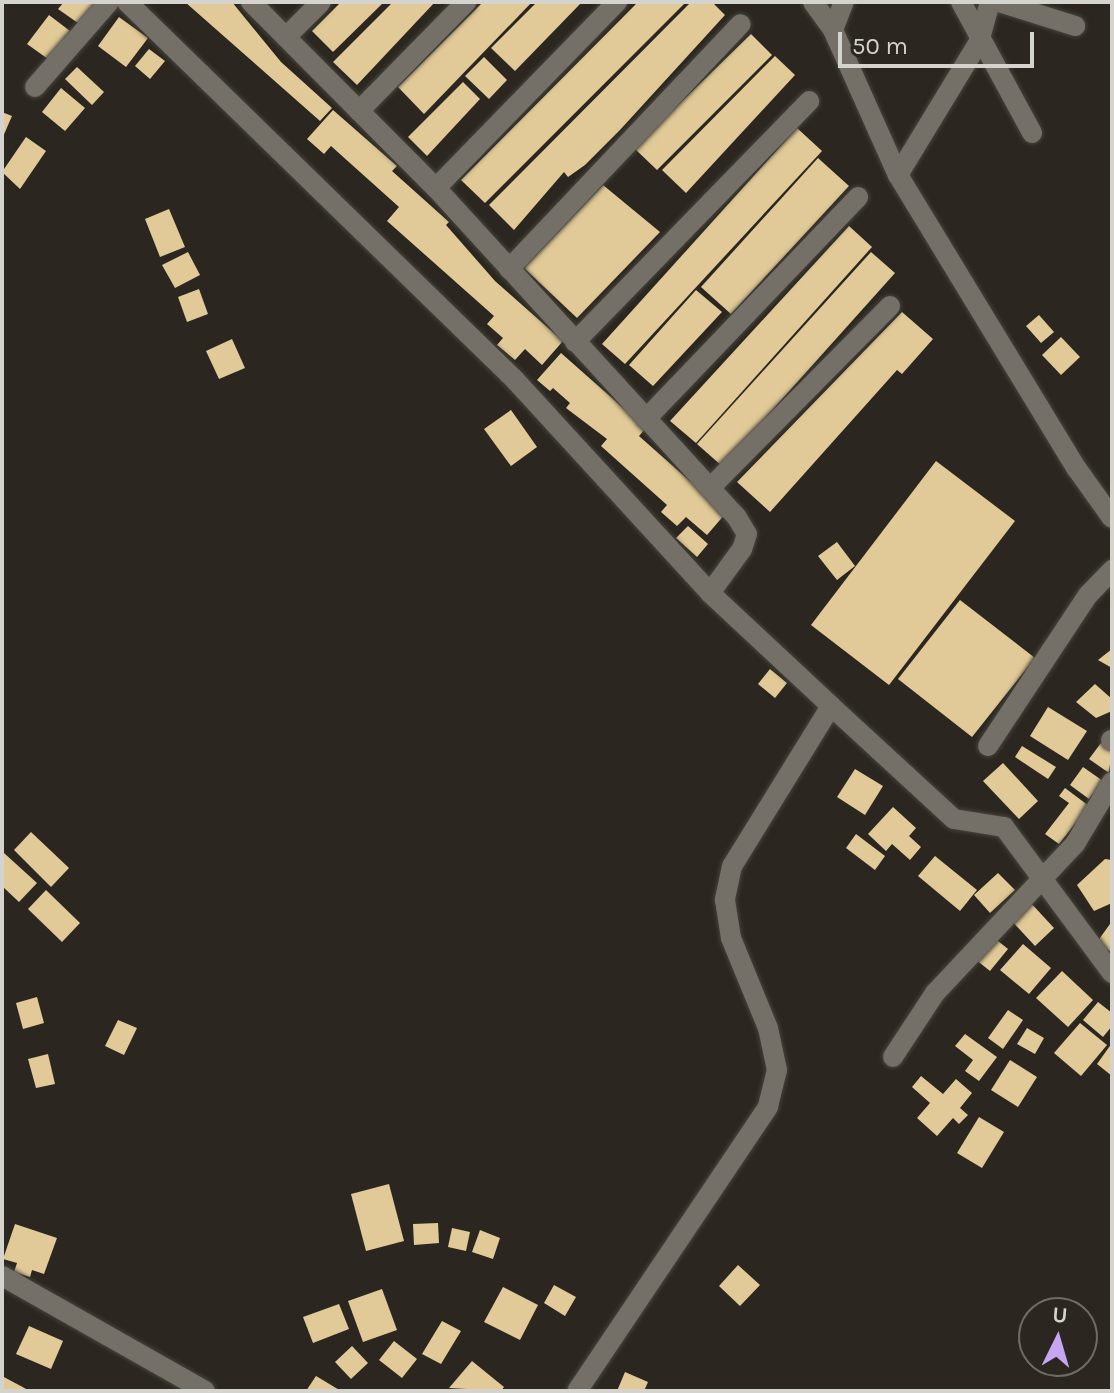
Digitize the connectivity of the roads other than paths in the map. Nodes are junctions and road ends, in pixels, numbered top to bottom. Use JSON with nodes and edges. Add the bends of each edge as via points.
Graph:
{"nodes":[{"id":1,"x":109,"y":2,"type":"edge"},
{"id":2,"x":127,"y":2,"type":"edge"},
{"id":3,"x":251,"y":2,"type":"edge"},
{"id":4,"x":321,"y":2,"type":"edge"},
{"id":5,"x":466,"y":2,"type":"edge"},
{"id":6,"x":617,"y":2,"type":"edge"},
{"id":7,"x":813,"y":2,"type":"edge"},
{"id":8,"x":844,"y":2,"type":"edge"},
{"id":9,"x":961,"y":2,"type":"edge"},
{"id":10,"x":990,"y":2,"type":"edge"},
{"id":11,"x":999,"y":2,"type":"edge"},
{"id":12,"x":741,"y":24,"type":"dead end"},
{"id":13,"x":1075,"y":26,"type":"dead end"},
{"id":14,"x":833,"y":30,"type":"junction"},
{"id":15,"x":286,"y":37,"type":"junction"},
{"id":16,"x":979,"y":42,"type":"junction"},
{"id":17,"x":35,"y":87,"type":"dead end"},
{"id":18,"x":809,"y":101,"type":"dead end"},
{"id":19,"x":359,"y":111,"type":"junction"},
{"id":20,"x":1032,"y":133,"type":"dead end"},
{"id":21,"x":898,"y":175,"type":"junction"},
{"id":22,"x":436,"y":188,"type":"junction"},
{"id":23,"x":858,"y":197,"type":"dead end"},
{"id":24,"x":509,"y":269,"type":"junction"},
{"id":25,"x":890,"y":306,"type":"dead end"},
{"id":26,"x":575,"y":342,"type":"junction"},
{"id":27,"x":646,"y":419,"type":"junction"},
{"id":28,"x":710,"y":488,"type":"junction"},
{"id":29,"x":1112,"y":518,"type":"edge"},
{"id":30,"x":1112,"y":570,"type":"edge"},
{"id":31,"x":710,"y":593,"type":"junction"},
{"id":32,"x":831,"y":706,"type":"junction"},
{"id":33,"x":988,"y":746,"type":"dead end"},
{"id":34,"x":1112,"y":782,"type":"edge"},
{"id":35,"x":1044,"y":878,"type":"junction"},
{"id":36,"x":1112,"y":973,"type":"edge"},
{"id":37,"x":893,"y":1057,"type":"dead end"},
{"id":38,"x":2,"y":1276,"type":"edge"},
{"id":39,"x":205,"y":1391,"type":"edge"},
{"id":40,"x":577,"y":1391,"type":"edge"}],
"edges":[{"from":1,"to":17,"type":"street"},
{"from":2,"to":31,"type":"street","via":[[515,380]]},
{"from":3,"to":15,"type":"street"},
{"from":4,"to":15,"type":"street"},
{"from":5,"to":19,"type":"street"},
{"from":6,"to":22,"type":"street"},
{"from":7,"to":14,"type":"street"},
{"from":8,"to":14,"type":"street"},
{"from":9,"to":16,"type":"street"},
{"from":10,"to":16,"type":"street"},
{"from":11,"to":13,"type":"street"},
{"from":12,"to":24,"type":"street"},
{"from":14,"to":21,"type":"street"},
{"from":15,"to":19,"type":"street"},
{"from":16,"to":20,"type":"street"},
{"from":16,"to":21,"type":"street"},
{"from":18,"to":26,"type":"street"},
{"from":19,"to":22,"type":"street"},
{"from":21,"to":29,"type":"street","via":[[1069,457]]},
{"from":22,"to":24,"type":"street"},
{"from":23,"to":27,"type":"street"},
{"from":24,"to":26,"type":"street"},
{"from":25,"to":28,"type":"street"},
{"from":26,"to":27,"type":"street"},
{"from":27,"to":28,"type":"street"},
{"from":28,"to":31,"type":"street","via":[[747,534],[735,564]]},
{"from":30,"to":33,"type":"street","via":[[1088,595]]},
{"from":31,"to":32,"type":"street"},
{"from":32,"to":35,"type":"street","via":[[954,819],[1004,827]]},
{"from":32,"to":40,"type":"street","via":[[732,866],[725,900],[731,938],[768,1028],[777,1070],[768,1107]]},
{"from":34,"to":35,"type":"street","via":[[1075,844]]},
{"from":35,"to":36,"type":"street"},
{"from":35,"to":37,"type":"street","via":[[935,993]]},
{"from":38,"to":39,"type":"street"}]}
